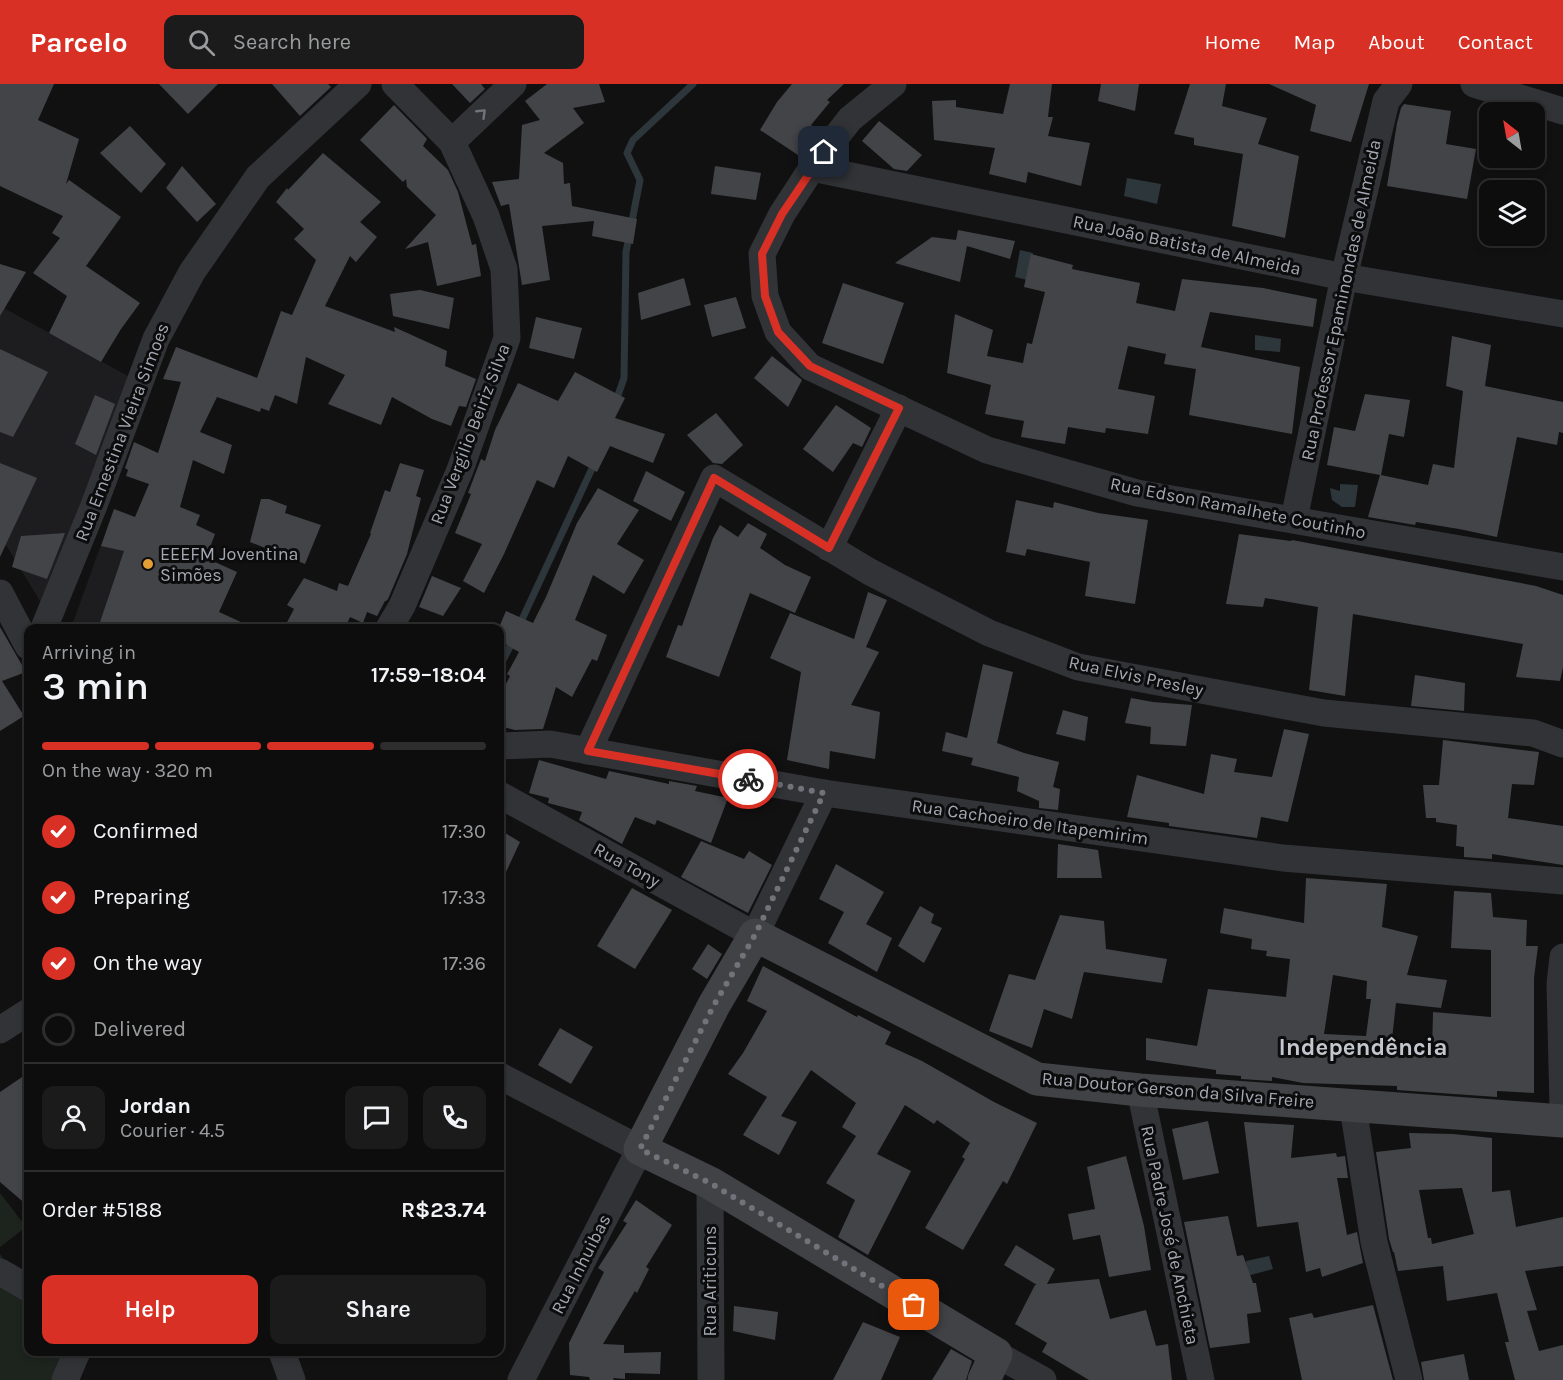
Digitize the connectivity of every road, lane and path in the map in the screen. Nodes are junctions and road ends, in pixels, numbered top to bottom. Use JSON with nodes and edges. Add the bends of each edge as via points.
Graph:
{"nodes":[{"id":1,"x":358,"y":84,"type":"edge"},
{"id":2,"x":395,"y":84,"type":"edge"},
{"id":3,"x":513,"y":84,"type":"edge"},
{"id":4,"x":893,"y":84,"type":"edge"},
{"id":5,"x":1398,"y":84,"type":"edge"},
{"id":6,"x":1474,"y":84,"type":"edge"},
{"id":7,"x":1563,"y":111,"type":"edge"},
{"id":8,"x":453,"y":142,"type":"junction"},
{"id":9,"x":812,"y":168,"type":"junction"},
{"id":10,"x":1344,"y":277,"type":"junction"},
{"id":11,"x":1563,"y":314,"type":"edge"},
{"id":12,"x":899,"y":408,"type":"junction"},
{"id":13,"x":1294,"y":519,"type":"junction"},
{"id":14,"x":829,"y":548,"type":"junction"},
{"id":15,"x":1563,"y":567,"type":"edge"},
{"id":16,"x":0,"y":593,"type":"edge"},
{"id":17,"x":46,"y":624,"type":"edge"},
{"id":18,"x":391,"y":624,"type":"edge"},
{"id":19,"x":24,"y":638,"type":"edge"},
{"id":20,"x":1563,"y":744,"type":"edge"},
{"id":21,"x":504,"y":746,"type":"edge"},
{"id":22,"x":588,"y":751,"type":"junction"},
{"id":23,"x":824,"y":793,"type":"junction"},
{"id":24,"x":504,"y":797,"type":"edge"},
{"id":25,"x":1563,"y":881,"type":"edge"},
{"id":26,"x":755,"y":935,"type":"junction"},
{"id":27,"x":1563,"y":957,"type":"edge"},
{"id":28,"x":24,"y":1015,"type":"edge"},
{"id":29,"x":0,"y":1030,"type":"edge"},
{"id":30,"x":504,"y":1078,"type":"edge"},
{"id":31,"x":1140,"y":1090,"type":"junction"},
{"id":32,"x":1353,"y":1107,"type":"junction"},
{"id":33,"x":1563,"y":1107,"type":"edge"},
{"id":34,"x":1563,"y":1121,"type":"edge"},
{"id":35,"x":640,"y":1149,"type":"junction"},
{"id":36,"x":710,"y":1183,"type":"junction"},
{"id":37,"x":0,"y":1272,"type":"edge"},
{"id":38,"x":24,"y":1286,"type":"edge"},
{"id":39,"x":75,"y":1356,"type":"edge"},
{"id":40,"x":283,"y":1356,"type":"edge"},
{"id":41,"x":990,"y":1367,"type":"edge"},
{"id":42,"x":65,"y":1380,"type":"edge"},
{"id":43,"x":292,"y":1380,"type":"edge"},
{"id":44,"x":521,"y":1380,"type":"edge"},
{"id":45,"x":711,"y":1380,"type":"edge"},
{"id":46,"x":1043,"y":1380,"type":"edge"},
{"id":47,"x":1201,"y":1380,"type":"edge"},
{"id":48,"x":1409,"y":1380,"type":"edge"}],
"edges":[{"from":1,"to":17,"type":"street","name":"Rua Ernestina Vieira Simoes","via":[[258,177],[192,272],[156,339]]},
{"from":2,"to":8,"type":"street","name":"Rua Vergilio Beiriz Silva"},
{"from":8,"to":3,"type":"street","one_way":true},
{"from":4,"to":9,"type":"street","name":"Rua Edson Ramalhete Coutinho","via":[[850,119]]},
{"from":5,"to":10,"type":"street","name":"Rua Professor Epaminondas de Almeida","via":[[1386,101]]},
{"from":6,"to":7,"type":"street"},
{"from":8,"to":18,"type":"street","name":"Rua Vergilio Beiriz Silva","via":[[486,216],[504,269],[507,338],[460,470]]},
{"from":9,"to":10,"type":"street","name":"Rua João Batista de Almeida"},
{"from":9,"to":12,"type":"street","name":"Rua Edson Ramalhete Coutinho","via":[[762,254],[765,296],[778,332],[810,366]]},
{"from":10,"to":11,"type":"street","name":"Rua João Batista de Almeida"},
{"from":10,"to":13,"type":"street","name":"Rua Professor Epaminondas de Almeida"},
{"from":12,"to":13,"type":"street","name":"Rua Edson Ramalhete Coutinho","via":[[987,450],[1137,493]]},
{"from":12,"to":14,"type":"street"},
{"from":13,"to":15,"type":"street","name":"Rua Edson Ramalhete Coutinho"},
{"from":14,"to":20,"type":"street","name":"Rua Elvis Presley","via":[[988,633],[1078,667],[1324,713],[1533,733]]},
{"from":14,"to":22,"type":"street","name":"Rua Elvis Presley","via":[[714,478]]},
{"from":16,"to":19,"type":"street"},
{"from":21,"to":22,"type":"street","name":"Rua Cachoeiro de Itapemirim","via":[[550,744]]},
{"from":22,"to":23,"type":"street","name":"Rua Cachoeiro de Itapemirim"},
{"from":23,"to":25,"type":"street","name":"Rua Cachoeiro de Itapemirim","via":[[1283,858]]},
{"from":23,"to":26,"type":"street"},
{"from":24,"to":26,"type":"street","name":"Rua Tony"},
{"from":26,"to":31,"type":"street","name":"Rua Doutor Gerson da Silva Freire","via":[[1037,1078]]},
{"from":26,"to":35,"type":"street"},
{"from":27,"to":33,"type":"street"},
{"from":28,"to":29,"type":"street"},
{"from":30,"to":35,"type":"street"},
{"from":31,"to":32,"type":"street","name":"Rua Doutor Gerson da Silva Freire"},
{"from":31,"to":47,"type":"street","name":"Rua Padre José de Anchieta"},
{"from":32,"to":34,"type":"street","name":"Rua Doutor Gerson da Silva Freire"},
{"from":32,"to":48,"type":"street","via":[[1374,1242]]},
{"from":35,"to":36,"type":"street"},
{"from":35,"to":44,"type":"street","name":"Rua Inhuibas"},
{"from":36,"to":41,"type":"street"},
{"from":36,"to":45,"type":"street","name":"Rua Ariticuns"},
{"from":37,"to":38,"type":"street"},
{"from":39,"to":42,"type":"street"},
{"from":40,"to":43,"type":"street"},
{"from":41,"to":46,"type":"street"}]}
